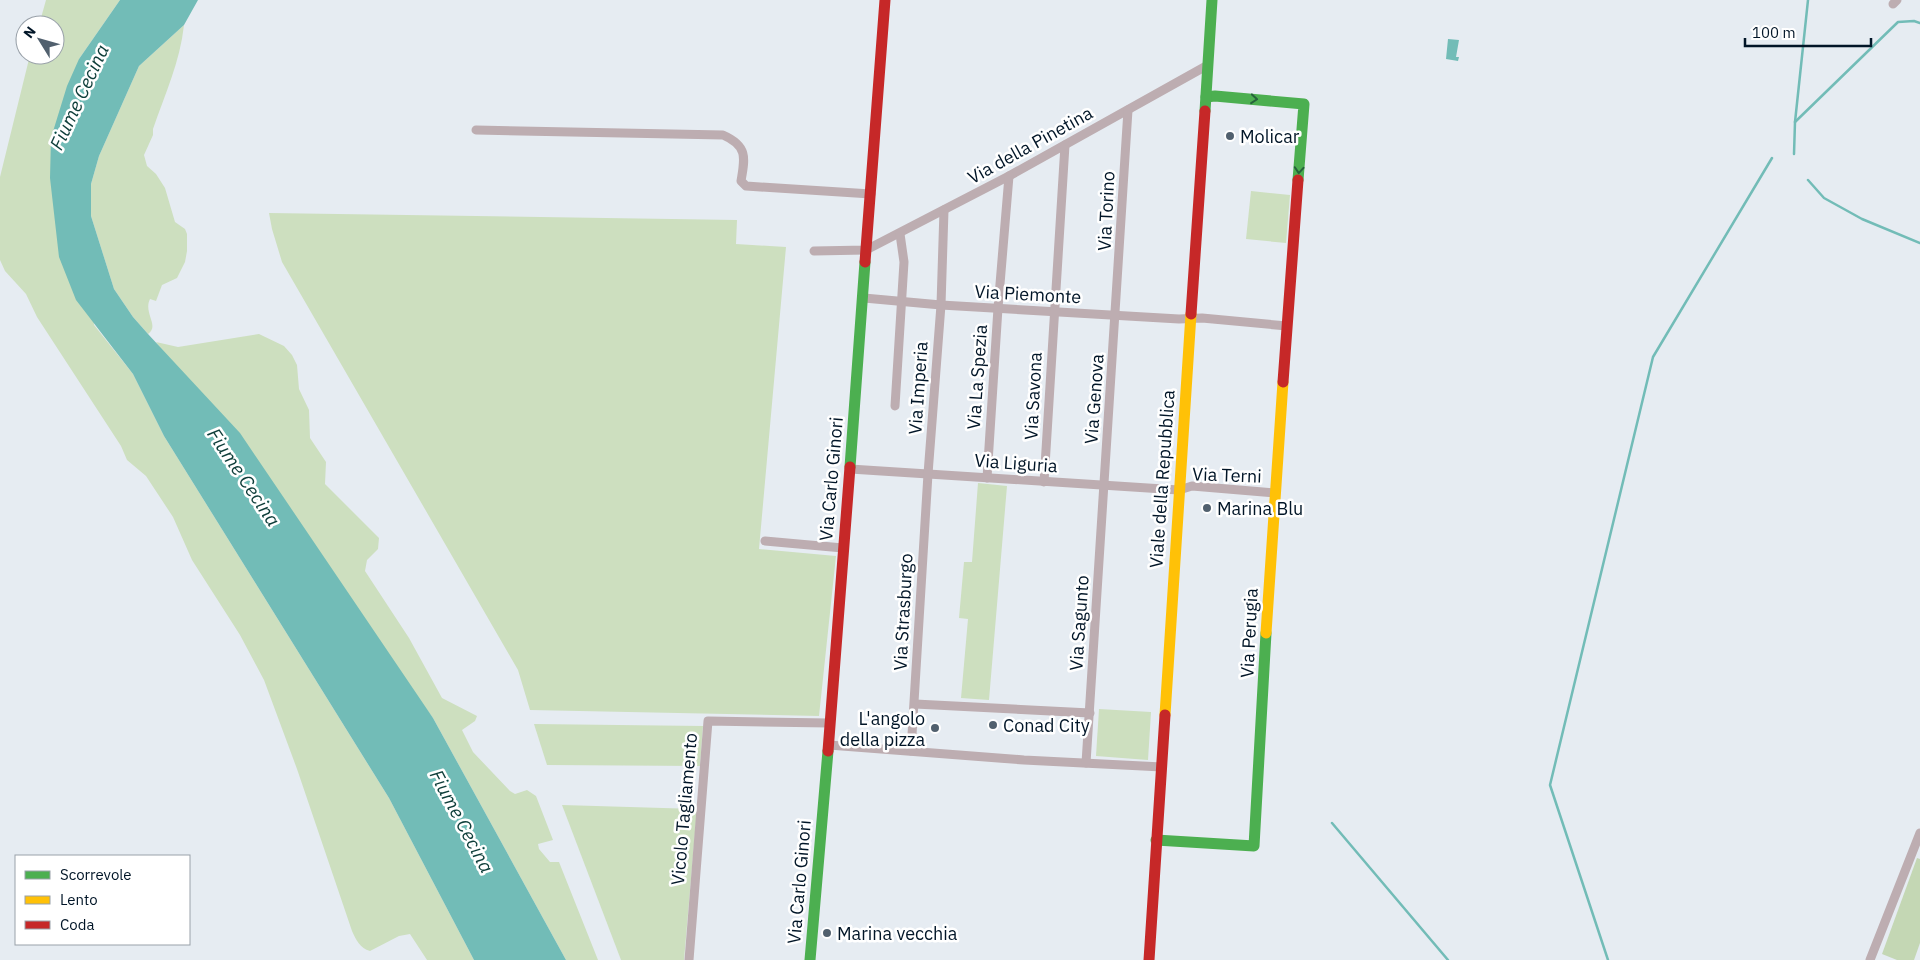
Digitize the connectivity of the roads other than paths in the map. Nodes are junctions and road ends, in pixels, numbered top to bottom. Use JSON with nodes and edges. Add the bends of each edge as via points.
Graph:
{"nodes":[{"id":1,"x":886,"y":0,"type":"edge"},
{"id":2,"x":1212,"y":0,"type":"edge"},
{"id":3,"x":1208,"y":65,"type":"junction"},
{"id":4,"x":1206,"y":97,"type":"junction"},
{"id":5,"x":1128,"y":110,"type":"junction"},
{"id":6,"x":476,"y":130,"type":"dead end"},
{"id":7,"x":1066,"y":145,"type":"junction"},
{"id":8,"x":1009,"y":176,"type":"junction"},
{"id":9,"x":871,"y":194,"type":"junction"},
{"id":10,"x":944,"y":210,"type":"junction"},
{"id":11,"x":900,"y":234,"type":"junction"},
{"id":12,"x":866,"y":250,"type":"junction"},
{"id":13,"x":814,"y":251,"type":"dead end"},
{"id":14,"x":864,"y":298,"type":"junction"},
{"id":15,"x":903,"y":302,"type":"junction"},
{"id":16,"x":941,"y":305,"type":"junction"},
{"id":17,"x":998,"y":308,"type":"junction"},
{"id":18,"x":1054,"y":312,"type":"junction"},
{"id":19,"x":1116,"y":315,"type":"junction"},
{"id":20,"x":1190,"y":319,"type":"junction"},
{"id":21,"x":1287,"y":326,"type":"junction"},
{"id":22,"x":895,"y":406,"type":"dead end"},
{"id":23,"x":850,"y":469,"type":"junction"},
{"id":24,"x":928,"y":474,"type":"junction"},
{"id":25,"x":987,"y":478,"type":"junction"},
{"id":26,"x":1044,"y":482,"type":"junction"},
{"id":27,"x":1104,"y":486,"type":"junction"},
{"id":28,"x":1179,"y":490,"type":"junction"},
{"id":29,"x":1274,"y":493,"type":"junction"},
{"id":30,"x":764,"y":541,"type":"dead end"},
{"id":31,"x":843,"y":548,"type":"junction"},
{"id":32,"x":915,"y":704,"type":"junction"},
{"id":33,"x":1090,"y":713,"type":"junction"},
{"id":34,"x":829,"y":723,"type":"junction"},
{"id":35,"x":829,"y":746,"type":"junction"},
{"id":36,"x":911,"y":751,"type":"junction"},
{"id":37,"x":1086,"y":763,"type":"junction"},
{"id":38,"x":1162,"y":767,"type":"junction"},
{"id":39,"x":1920,"y":834,"type":"edge"},
{"id":40,"x":1156,"y":840,"type":"junction"},
{"id":41,"x":689,"y":960,"type":"edge"},
{"id":42,"x":810,"y":960,"type":"edge"},
{"id":43,"x":1150,"y":960,"type":"edge"},
{"id":44,"x":1870,"y":960,"type":"edge"}],
"edges":[{"from":1,"to":9,"type":"street","name":"Via Carlo Ginori"},
{"from":2,"to":3,"type":"street","name":"Viale della Repubblica"},
{"from":3,"to":4,"type":"street","name":"Viale della Repubblica"},
{"from":3,"to":5,"type":"street","name":"Via della Pinetina"},
{"from":4,"to":20,"type":"street","name":"Viale della Repubblica"},
{"from":4,"to":21,"type":"street","name":"Via Perugia","one_way":true,"via":[[1304,104]]},
{"from":5,"to":7,"type":"street","name":"Via della Pinetina"},
{"from":5,"to":19,"type":"street","name":"Via Torino"},
{"from":6,"to":9,"type":"street","via":[[723,135],[736,140],[745,157],[741,181],[746,186]]},
{"from":7,"to":8,"type":"street","name":"Via della Pinetina"},
{"from":7,"to":18,"type":"street","name":"Via Savona"},
{"from":8,"to":10,"type":"street","name":"Via della Pinetina"},
{"from":8,"to":17,"type":"street","name":"Via La Spezia"},
{"from":9,"to":12,"type":"street","name":"Via Carlo Ginori"},
{"from":10,"to":11,"type":"street","name":"Via della Pinetina"},
{"from":10,"to":16,"type":"street","name":"Via Imperia"},
{"from":11,"to":12,"type":"street","name":"Via della Pinetina"},
{"from":11,"to":15,"type":"street","via":[[904,262]]},
{"from":12,"to":13,"type":"street"},
{"from":12,"to":14,"type":"street","name":"Via Carlo Ginori"},
{"from":14,"to":15,"type":"street","name":"Via Piemonte"},
{"from":14,"to":23,"type":"street","name":"Via Carlo Ginori"},
{"from":15,"to":16,"type":"street","name":"Via Piemonte"},
{"from":15,"to":22,"type":"street"},
{"from":16,"to":17,"type":"street","name":"Via Piemonte"},
{"from":16,"to":24,"type":"street","name":"Via Imperia"},
{"from":17,"to":18,"type":"street","name":"Via Piemonte"},
{"from":17,"to":25,"type":"street","name":"Via La Spezia"},
{"from":18,"to":19,"type":"street","name":"Via Piemonte"},
{"from":18,"to":26,"type":"street","name":"Via Savona"},
{"from":19,"to":20,"type":"street","name":"Via Piemonte"},
{"from":19,"to":27,"type":"street","name":"Via Genova"},
{"from":20,"to":21,"type":"street","name":"Via Piemonte"},
{"from":20,"to":28,"type":"street","name":"Viale della Repubblica"},
{"from":21,"to":29,"type":"street","name":"Via Perugia"},
{"from":23,"to":24,"type":"street","name":"Via Liguria"},
{"from":23,"to":31,"type":"street","name":"Via Carlo Ginori"},
{"from":24,"to":25,"type":"street","name":"Via Liguria"},
{"from":24,"to":32,"type":"street","name":"Via Strasburgo"},
{"from":25,"to":26,"type":"street","name":"Via Liguria"},
{"from":26,"to":27,"type":"street","name":"Via Liguria"},
{"from":27,"to":28,"type":"street","name":"Via Liguria"},
{"from":27,"to":33,"type":"street","name":"Via Sagunto"},
{"from":28,"to":29,"type":"street","name":"Via Terni","via":[[1192,486]]},
{"from":28,"to":38,"type":"street","name":"Viale della Repubblica"},
{"from":29,"to":40,"type":"street","name":"Via Perugia","via":[[1254,846]]},
{"from":30,"to":31,"type":"street"},
{"from":31,"to":34,"type":"street","name":"Via Carlo Ginori"},
{"from":32,"to":33,"type":"street"},
{"from":32,"to":36,"type":"street","name":"Via Strasburgo"},
{"from":33,"to":37,"type":"street","name":"Via Sagunto"},
{"from":34,"to":35,"type":"street","name":"Via Carlo Ginori"},
{"from":34,"to":41,"type":"street","name":"Vicolo Tagliamento","via":[[708,721]]},
{"from":35,"to":36,"type":"street"},
{"from":35,"to":42,"type":"street","name":"Via Carlo Ginori"},
{"from":36,"to":37,"type":"street"},
{"from":37,"to":38,"type":"street"},
{"from":38,"to":40,"type":"street","name":"Viale della Repubblica"},
{"from":39,"to":44,"type":"street"},
{"from":40,"to":43,"type":"street","name":"Viale della Repubblica"}]}
